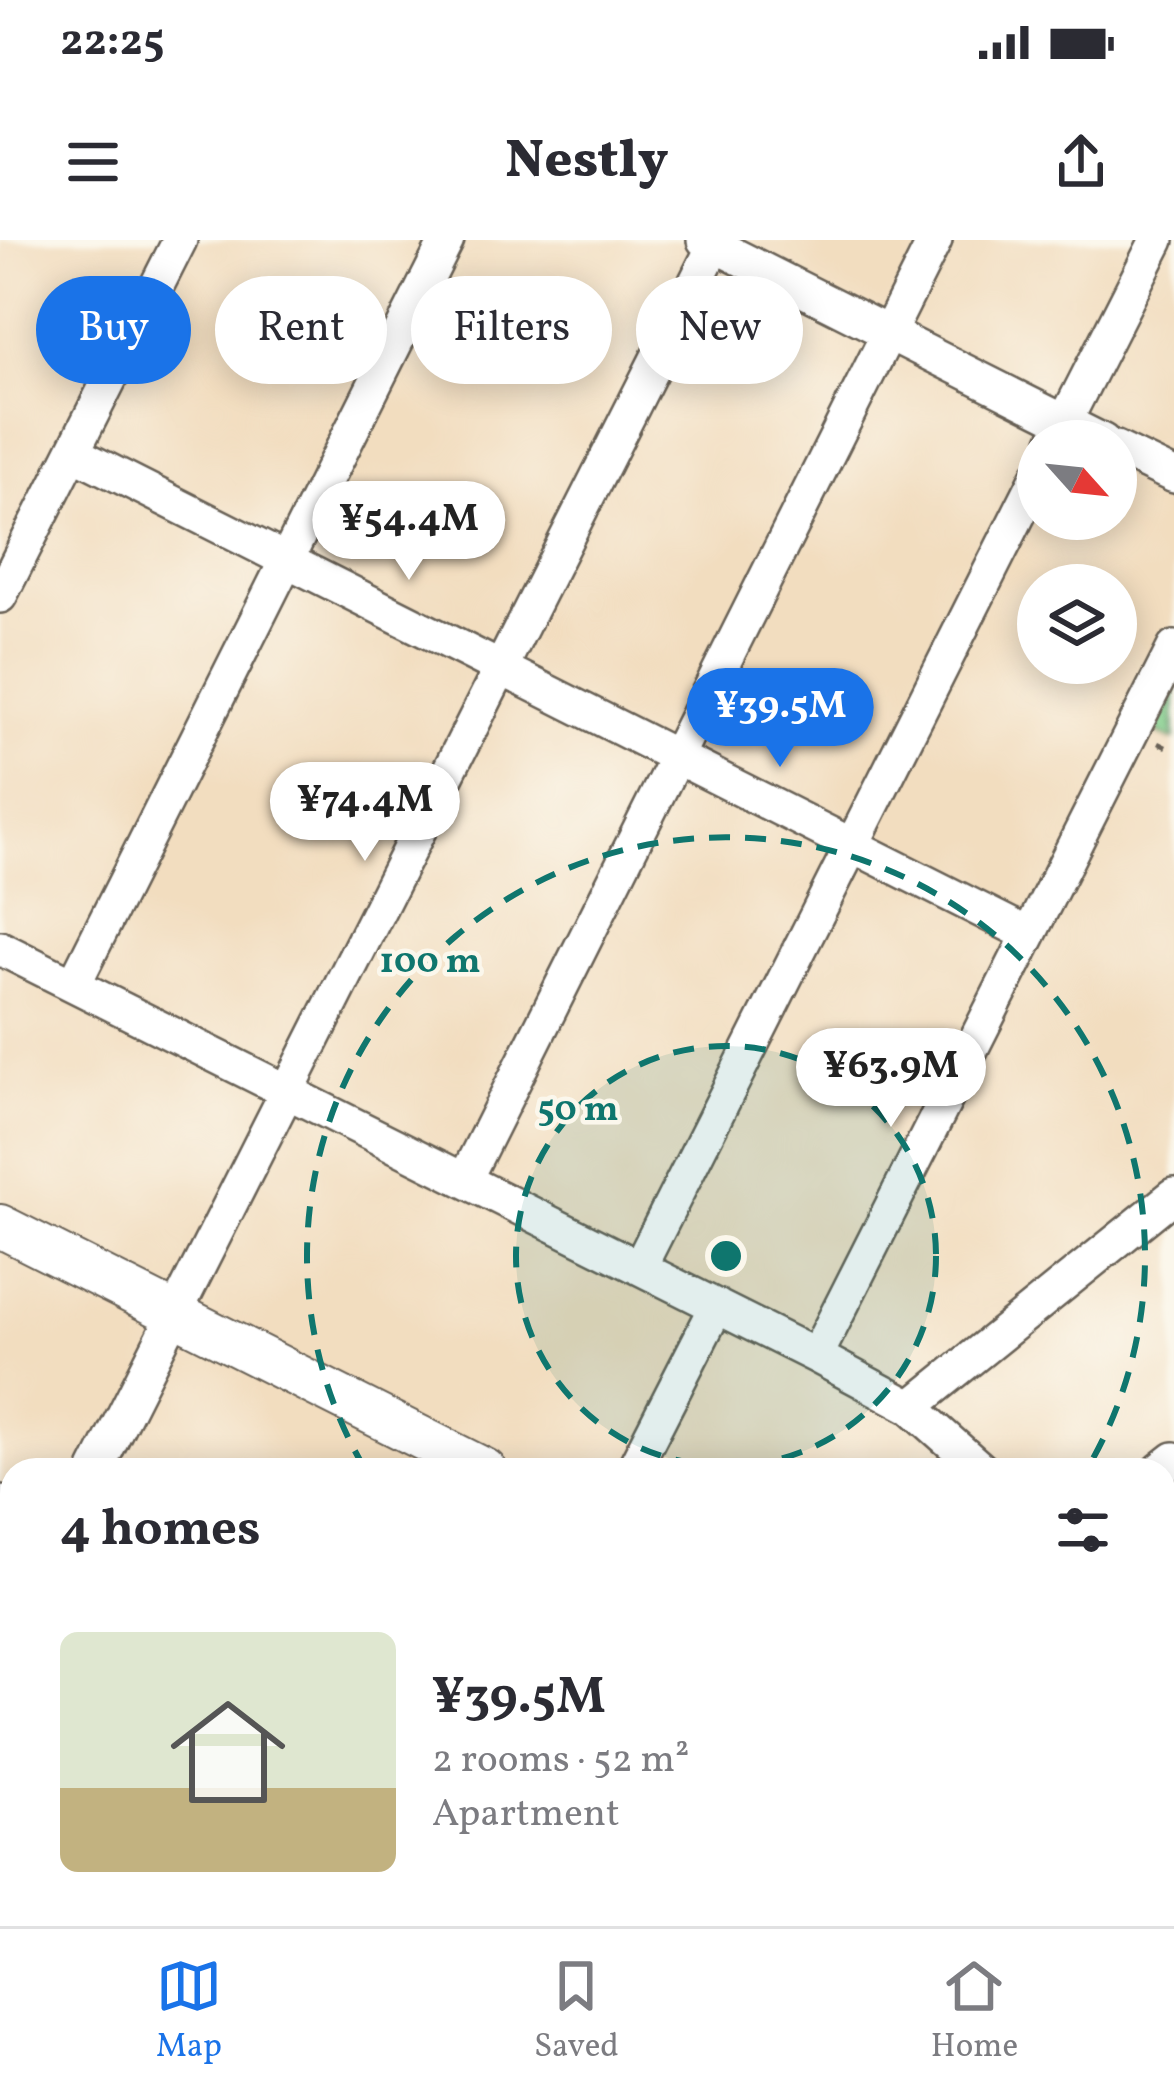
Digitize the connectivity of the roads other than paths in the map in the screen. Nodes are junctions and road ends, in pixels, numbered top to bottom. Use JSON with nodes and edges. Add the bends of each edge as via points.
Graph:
{"nodes":[{"id":1,"x":179,"y":240,"type":"edge"},
{"id":2,"x":447,"y":240,"type":"edge"},
{"id":3,"x":935,"y":240,"type":"edge"},
{"id":4,"x":1157,"y":240,"type":"edge"},
{"id":5,"x":712,"y":242,"type":"edge"},
{"id":6,"x":888,"y":333,"type":"junction"},
{"id":7,"x":1039,"y":420,"type":"edge"},
{"id":8,"x":1066,"y":420,"type":"edge"},
{"id":9,"x":74,"y":454,"type":"junction"},
{"id":10,"x":1137,"y":458,"type":"edge"},
{"id":11,"x":1174,"y":476,"type":"edge"},
{"id":12,"x":1017,"y":518,"type":"edge"},
{"id":13,"x":285,"y":560,"type":"junction"},
{"id":14,"x":0,"y":596,"type":"edge"},
{"id":15,"x":1174,"y":648,"type":"edge"},
{"id":16,"x":503,"y":669,"type":"junction"},
{"id":17,"x":676,"y":757,"type":"junction"},
{"id":18,"x":854,"y":845,"type":"junction"},
{"id":19,"x":1028,"y":934,"type":"junction"},
{"id":20,"x":0,"y":948,"type":"edge"},
{"id":21,"x":74,"y":984,"type":"junction"},
{"id":22,"x":287,"y":1090,"type":"junction"},
{"id":23,"x":465,"y":1178,"type":"junction"},
{"id":24,"x":1174,"y":1195,"type":"edge"},
{"id":25,"x":0,"y":1226,"type":"edge"},
{"id":26,"x":640,"y":1266,"type":"junction"},
{"id":27,"x":717,"y":1306,"type":"junction"},
{"id":28,"x":176,"y":1314,"type":"junction"},
{"id":29,"x":816,"y":1356,"type":"junction"},
{"id":30,"x":911,"y":1407,"type":"junction"},
{"id":31,"x":102,"y":1458,"type":"edge"},
{"id":32,"x":461,"y":1458,"type":"edge"},
{"id":33,"x":639,"y":1458,"type":"edge"},
{"id":34,"x":968,"y":1458,"type":"edge"}],
"edges":[{"from":1,"to":9,"type":"street"},
{"from":2,"to":13,"type":"street"},
{"from":3,"to":6,"type":"street"},
{"from":4,"to":8,"type":"street"},
{"from":5,"to":6,"type":"street"},
{"from":5,"to":16,"type":"street"},
{"from":6,"to":7,"type":"street"},
{"from":6,"to":17,"type":"street"},
{"from":9,"to":13,"type":"street"},
{"from":9,"to":14,"type":"street"},
{"from":10,"to":11,"type":"street"},
{"from":12,"to":18,"type":"street"},
{"from":13,"to":16,"type":"street"},
{"from":13,"to":21,"type":"street"},
{"from":15,"to":19,"type":"street"},
{"from":16,"to":17,"type":"street"},
{"from":16,"to":22,"type":"street"},
{"from":17,"to":18,"type":"street"},
{"from":17,"to":23,"type":"street"},
{"from":18,"to":19,"type":"street"},
{"from":18,"to":26,"type":"street"},
{"from":19,"to":29,"type":"street"},
{"from":20,"to":21,"type":"street"},
{"from":21,"to":22,"type":"street"},
{"from":22,"to":23,"type":"street"},
{"from":22,"to":28,"type":"street"},
{"from":23,"to":26,"type":"street"},
{"from":24,"to":30,"type":"street"},
{"from":25,"to":28,"type":"street"},
{"from":26,"to":27,"type":"street"},
{"from":27,"to":29,"type":"street"},
{"from":27,"to":33,"type":"street"},
{"from":28,"to":31,"type":"street"},
{"from":28,"to":32,"type":"street"},
{"from":29,"to":30,"type":"street"},
{"from":30,"to":34,"type":"street"}]}
